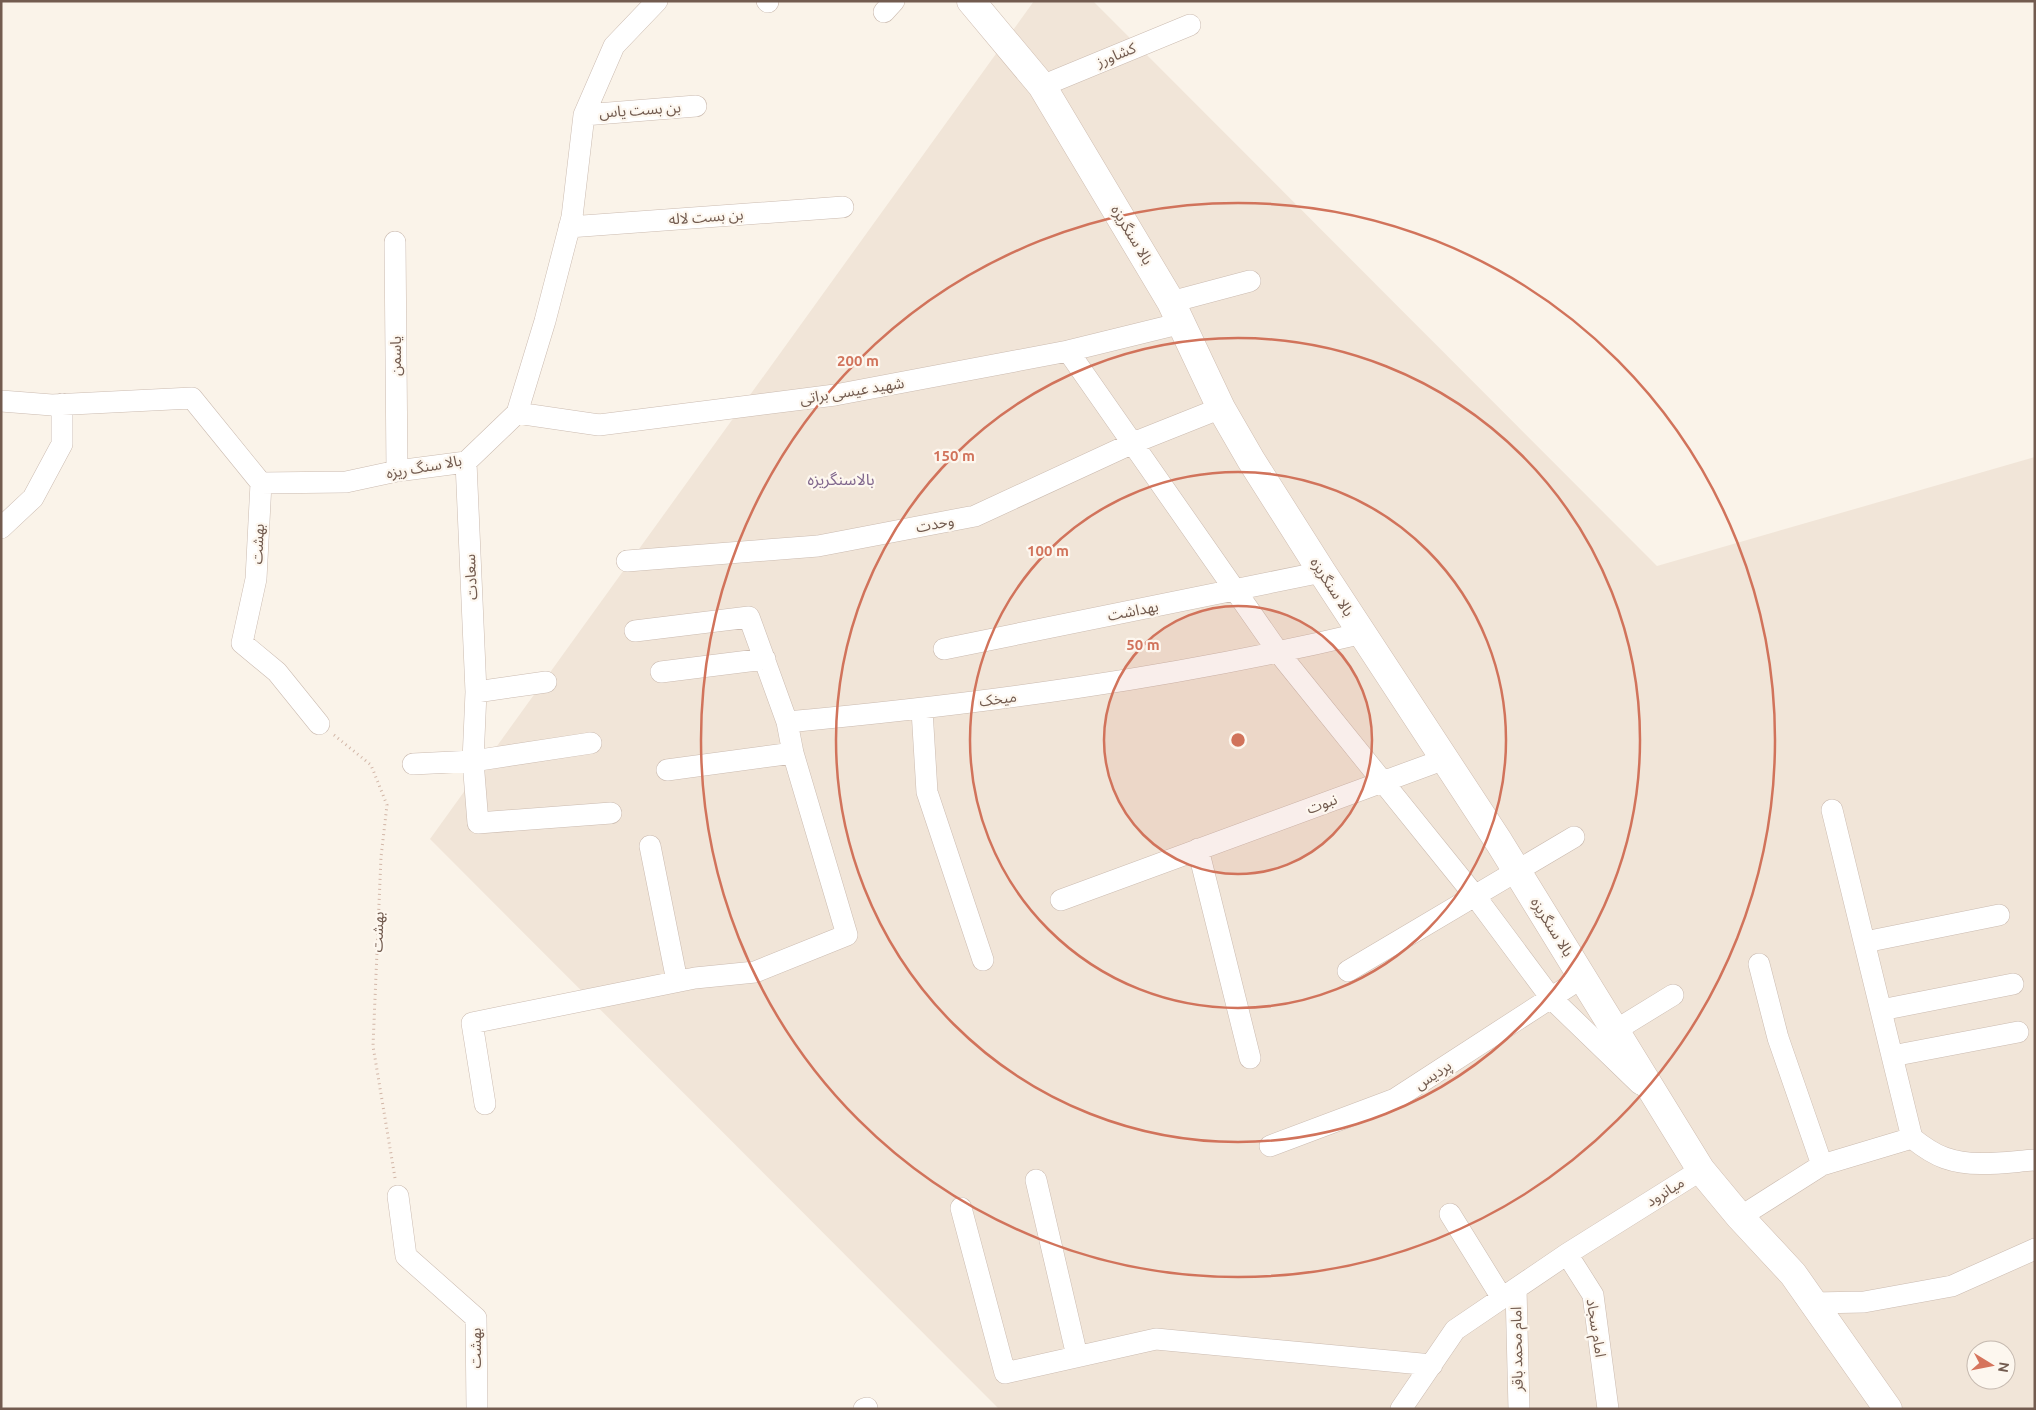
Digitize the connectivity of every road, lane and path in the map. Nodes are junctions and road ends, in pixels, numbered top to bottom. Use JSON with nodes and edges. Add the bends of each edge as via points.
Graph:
{"nodes":[{"id":1,"x":657,"y":1,"type":"edge"},
{"id":2,"x":972,"y":1,"type":"edge"},
{"id":3,"x":1190,"y":25,"type":"dead end"},
{"id":4,"x":1042,"y":86,"type":"junction"},
{"id":5,"x":696,"y":106,"type":"dead end"},
{"id":6,"x":584,"y":114,"type":"junction"},
{"id":7,"x":842,"y":206,"type":"dead end"},
{"id":8,"x":569,"y":227,"type":"junction"},
{"id":9,"x":395,"y":242,"type":"dead end"},
{"id":10,"x":1250,"y":281,"type":"dead end"},
{"id":11,"x":1177,"y":312,"type":"junction"},
{"id":12,"x":1068,"y":351,"type":"junction"},
{"id":13,"x":1,"y":401,"type":"edge"},
{"id":14,"x":62,"y":404,"type":"junction"},
{"id":15,"x":1221,"y":408,"type":"junction"},
{"id":16,"x":517,"y":413,"type":"junction"},
{"id":17,"x":1133,"y":443,"type":"junction"},
{"id":18,"x":466,"y":462,"type":"junction"},
{"id":19,"x":397,"y":471,"type":"junction"},
{"id":20,"x":261,"y":483,"type":"junction"},
{"id":21,"x":1,"y":528,"type":"edge"},
{"id":22,"x":627,"y":561,"type":"dead end"},
{"id":23,"x":1322,"y":572,"type":"junction"},
{"id":24,"x":1235,"y":590,"type":"junction"},
{"id":25,"x":635,"y":632,"type":"dead end"},
{"id":26,"x":1363,"y":634,"type":"junction"},
{"id":27,"x":944,"y":649,"type":"dead end"},
{"id":28,"x":1279,"y":653,"type":"junction"},
{"id":29,"x":764,"y":659,"type":"junction"},
{"id":30,"x":661,"y":672,"type":"dead end"},
{"id":31,"x":546,"y":682,"type":"dead end"},
{"id":32,"x":476,"y":692,"type":"junction"},
{"id":33,"x":922,"y":710,"type":"junction"},
{"id":34,"x":787,"y":722,"type":"junction"},
{"id":35,"x":319,"y":724,"type":"joint"},
{"id":36,"x":591,"y":744,"type":"dead end"},
{"id":37,"x":793,"y":753,"type":"junction"},
{"id":38,"x":1445,"y":759,"type":"junction"},
{"id":39,"x":473,"y":761,"type":"junction"},
{"id":40,"x":413,"y":764,"type":"dead end"},
{"id":41,"x":667,"y":770,"type":"dead end"},
{"id":42,"x":1384,"y":781,"type":"junction"},
{"id":43,"x":1832,"y":810,"type":"dead end"},
{"id":44,"x":611,"y":813,"type":"dead end"},
{"id":45,"x":1574,"y":837,"type":"dead end"},
{"id":46,"x":650,"y":846,"type":"dead end"},
{"id":47,"x":1198,"y":849,"type":"junction"},
{"id":48,"x":1517,"y":871,"type":"junction"},
{"id":49,"x":1476,"y":896,"type":"junction"},
{"id":50,"x":1061,"y":900,"type":"dead end"},
{"id":51,"x":1999,"y":915,"type":"dead end"},
{"id":52,"x":1864,"y":942,"type":"junction"},
{"id":53,"x":984,"y":960,"type":"dead end"},
{"id":54,"x":1759,"y":964,"type":"dead end"},
{"id":55,"x":1348,"y":971,"type":"dead end"},
{"id":56,"x":1583,"y":977,"type":"junction"},
{"id":57,"x":677,"y":981,"type":"junction"},
{"id":58,"x":2013,"y":984,"type":"dead end"},
{"id":59,"x":1673,"y":996,"type":"dead end"},
{"id":60,"x":1550,"y":998,"type":"junction"},
{"id":61,"x":1881,"y":1010,"type":"junction"},
{"id":62,"x":1616,"y":1030,"type":"junction"},
{"id":63,"x":2018,"y":1032,"type":"dead end"},
{"id":64,"x":1892,"y":1056,"type":"junction"},
{"id":65,"x":1250,"y":1058,"type":"dead end"},
{"id":66,"x":1658,"y":1101,"type":"junction"},
{"id":67,"x":485,"y":1104,"type":"dead end"},
{"id":68,"x":1912,"y":1138,"type":"junction"},
{"id":69,"x":1270,"y":1146,"type":"dead end"},
{"id":70,"x":2035,"y":1160,"type":"edge"},
{"id":71,"x":1822,"y":1165,"type":"junction"},
{"id":72,"x":1701,"y":1170,"type":"junction"},
{"id":73,"x":1036,"y":1180,"type":"dead end"},
{"id":74,"x":398,"y":1196,"type":"joint"},
{"id":75,"x":961,"y":1208,"type":"dead end"},
{"id":76,"x":1450,"y":1214,"type":"dead end"},
{"id":77,"x":1740,"y":1218,"type":"junction"},
{"id":78,"x":2035,"y":1249,"type":"edge"},
{"id":79,"x":1567,"y":1254,"type":"junction"},
{"id":80,"x":1509,"y":1294,"type":"junction"},
{"id":81,"x":1814,"y":1303,"type":"junction"},
{"id":82,"x":1078,"y":1356,"type":"junction"},
{"id":83,"x":1432,"y":1365,"type":"junction"},
{"id":84,"x":477,"y":1409,"type":"edge"},
{"id":85,"x":1401,"y":1409,"type":"edge"},
{"id":86,"x":1519,"y":1409,"type":"edge"},
{"id":87,"x":1608,"y":1409,"type":"edge"},
{"id":88,"x":1888,"y":1409,"type":"edge"}],
"edges":[{"from":1,"to":6,"type":"street","name":"بالا سنگ ریزه","via":[[614,46]]},
{"from":2,"to":4,"type":"street","name":"بالا سنگریزه"},
{"from":3,"to":4,"type":"street","name":"کشاورز"},
{"from":4,"to":11,"type":"street","name":"بالا سنگریزه"},
{"from":5,"to":6,"type":"street","name":"بن بست یاس"},
{"from":6,"to":8,"type":"street","name":"بالا سنگ ریزه"},
{"from":7,"to":8,"type":"street","name":"بن بست لاله"},
{"from":8,"to":16,"type":"street","name":"بالا سنگ ریزه"},
{"from":9,"to":19,"type":"street","name":"یاسمن"},
{"from":10,"to":11,"type":"street","name":"شهید عیسی براتی"},
{"from":11,"to":12,"type":"street","name":"شهید عیسی براتی"},
{"from":11,"to":15,"type":"street","name":"بالا سنگریزه"},
{"from":12,"to":16,"type":"street","name":"شهید عیسی براتی","via":[[835,395],[599,425]]},
{"from":12,"to":17,"type":"street"},
{"from":13,"to":14,"type":"street"},
{"from":14,"to":20,"type":"street","via":[[192,398]]},
{"from":14,"to":21,"type":"street","via":[[62,444],[33,498]]},
{"from":15,"to":17,"type":"street","name":"وحدت"},
{"from":15,"to":23,"type":"street","name":"بالا سنگریزه"},
{"from":16,"to":18,"type":"street","name":"بالا سنگ ریزه"},
{"from":17,"to":22,"type":"street","name":"وحدت","via":[[975,516],[818,546]]},
{"from":17,"to":24,"type":"street"},
{"from":18,"to":19,"type":"street","name":"بالا سنگ ریزه"},
{"from":18,"to":32,"type":"street","name":"سعادت"},
{"from":19,"to":20,"type":"street","name":"بالا سنگ ریزه","via":[[346,482]]},
{"from":20,"to":35,"type":"street","name":"بهشت","via":[[256,579],[242,643],[277,672]]},
{"from":23,"to":24,"type":"street","name":"بهداشت"},
{"from":23,"to":26,"type":"street","name":"بالا سنگریزه"},
{"from":24,"to":27,"type":"street","name":"بهداشت"},
{"from":24,"to":28,"type":"street"},
{"from":25,"to":29,"type":"street","via":[[749,617]]},
{"from":26,"to":28,"type":"street","name":"میخک"},
{"from":26,"to":38,"type":"street","name":"بالا سنگریزه"},
{"from":28,"to":33,"type":"street","name":"میخک","via":[[1106,684]]},
{"from":28,"to":42,"type":"street"},
{"from":29,"to":30,"type":"street"},
{"from":29,"to":34,"type":"street"},
{"from":31,"to":32,"type":"street"},
{"from":32,"to":39,"type":"street","name":"سعادت"},
{"from":33,"to":34,"type":"street","name":"میخک"},
{"from":33,"to":53,"type":"street","via":[[927,792]]},
{"from":34,"to":37,"type":"street"},
{"from":35,"to":74,"type":"path","name":"بهشت","via":[[371,765],[387,805],[381,857],[373,1046]]},
{"from":36,"to":39,"type":"street"},
{"from":37,"to":41,"type":"street"},
{"from":37,"to":57,"type":"street","via":[[847,935],[755,972]]},
{"from":38,"to":42,"type":"street","name":"نبوت"},
{"from":38,"to":48,"type":"street","name":"بالا سنگریزه"},
{"from":39,"to":40,"type":"street"},
{"from":39,"to":44,"type":"street","name":"سعادت","via":[[478,824]]},
{"from":42,"to":47,"type":"street","name":"نبوت"},
{"from":42,"to":49,"type":"street"},
{"from":43,"to":52,"type":"street"},
{"from":45,"to":48,"type":"street"},
{"from":46,"to":57,"type":"street"},
{"from":47,"to":50,"type":"street","name":"نبوت"},
{"from":47,"to":65,"type":"street"},
{"from":48,"to":49,"type":"street"},
{"from":48,"to":56,"type":"street","name":"بالا سنگریزه"},
{"from":49,"to":55,"type":"street"},
{"from":49,"to":60,"type":"street"},
{"from":51,"to":52,"type":"street"},
{"from":52,"to":61,"type":"street"},
{"from":54,"to":71,"type":"street","via":[[1778,1038]]},
{"from":56,"to":60,"type":"street","name":"پردیس"},
{"from":56,"to":62,"type":"street","name":"بالا سنگریزه"},
{"from":57,"to":67,"type":"street","via":[[472,1024]]},
{"from":58,"to":61,"type":"street"},
{"from":59,"to":62,"type":"street"},
{"from":60,"to":66,"type":"street"},
{"from":60,"to":69,"type":"street","name":"پردیس","via":[[1395,1099]]},
{"from":61,"to":64,"type":"street"},
{"from":62,"to":66,"type":"street","name":"بالا سنگریزه"},
{"from":63,"to":64,"type":"street"},
{"from":64,"to":68,"type":"street"},
{"from":66,"to":72,"type":"street","name":"بالا سنگریزه"},
{"from":68,"to":70,"type":"street","via":[[1945,1158],[1964,1162]]},
{"from":68,"to":71,"type":"street"},
{"from":71,"to":77,"type":"street"},
{"from":72,"to":77,"type":"street","name":"میانرود"},
{"from":72,"to":79,"type":"street","name":"میانرود"},
{"from":73,"to":82,"type":"street"},
{"from":74,"to":84,"type":"street","name":"بهشت","via":[[406,1256],[476,1318]]},
{"from":75,"to":82,"type":"street","via":[[1005,1372]]},
{"from":76,"to":80,"type":"street"},
{"from":77,"to":81,"type":"street","name":"میانرود","via":[[1794,1274]]},
{"from":78,"to":81,"type":"street","via":[[1952,1286],[1864,1302]]},
{"from":79,"to":80,"type":"street","name":"میانرود"},
{"from":79,"to":87,"type":"street","name":"امام سجاد","via":[[1593,1295]]},
{"from":80,"to":83,"type":"street","name":"میانرود","via":[[1455,1330]]},
{"from":80,"to":86,"type":"street","name":"امام محمد باقر"},
{"from":81,"to":88,"type":"street","name":"میانرود"},
{"from":82,"to":83,"type":"street","via":[[1156,1339]]},
{"from":83,"to":85,"type":"street","name":"میانرود"}]}
